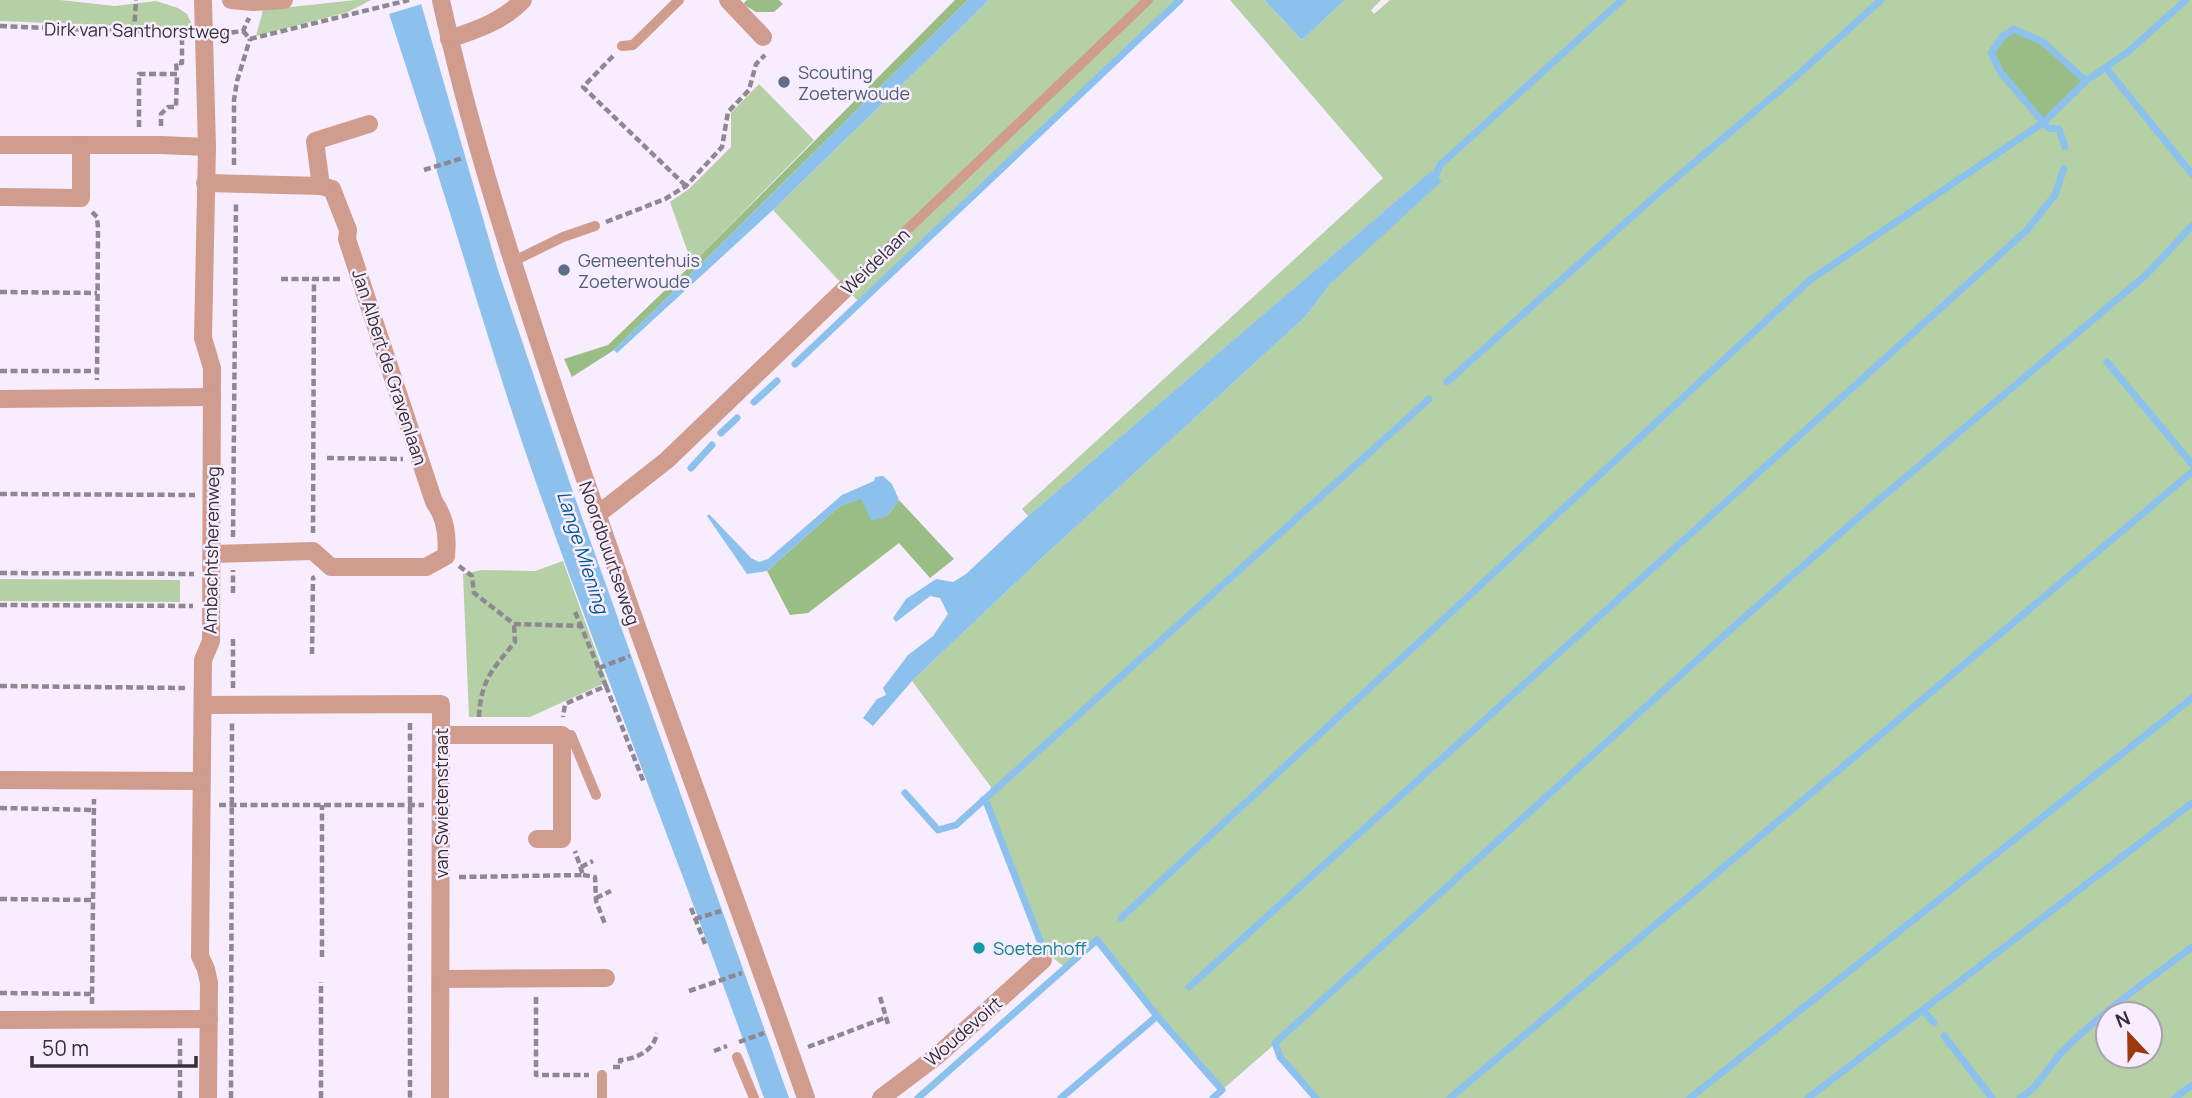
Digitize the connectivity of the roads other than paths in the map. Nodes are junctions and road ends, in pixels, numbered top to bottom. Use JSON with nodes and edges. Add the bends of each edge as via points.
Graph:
{"nodes":[{"id":1,"x":203,"y":0,"type":"edge"},
{"id":2,"x":231,"y":0,"type":"edge"},
{"id":3,"x":284,"y":0,"type":"edge"},
{"id":4,"x":441,"y":0,"type":"edge"},
{"id":5,"x":523,"y":0,"type":"edge"},
{"id":6,"x":679,"y":0,"type":"edge"},
{"id":7,"x":727,"y":0,"type":"edge"},
{"id":8,"x":1147,"y":0,"type":"edge"},
{"id":9,"x":763,"y":37,"type":"road end"},
{"id":10,"x":450,"y":38,"type":"junction"},
{"id":11,"x":622,"y":46,"type":"road end"},
{"id":12,"x":369,"y":124,"type":"dead end"},
{"id":13,"x":0,"y":145,"type":"edge"},
{"id":14,"x":81,"y":145,"type":"junction"},
{"id":15,"x":207,"y":147,"type":"junction"},
{"id":16,"x":205,"y":183,"type":"junction"},
{"id":17,"x":321,"y":186,"type":"junction"},
{"id":18,"x":0,"y":197,"type":"edge"},
{"id":19,"x":595,"y":226,"type":"road end"},
{"id":20,"x":512,"y":262,"type":"junction"},
{"id":21,"x":846,"y":288,"type":"joint"},
{"id":22,"x":212,"y":397,"type":"junction"},
{"id":23,"x":0,"y":399,"type":"edge"},
{"id":24,"x":597,"y":515,"type":"junction"},
{"id":25,"x":212,"y":554,"type":"junction"},
{"id":26,"x":203,"y":696,"type":"junction"},
{"id":27,"x":442,"y":735,"type":"junction"},
{"id":28,"x":562,"y":735,"type":"junction"},
{"id":29,"x":0,"y":780,"type":"edge"},
{"id":30,"x":201,"y":781,"type":"junction"},
{"id":31,"x":596,"y":795,"type":"dead end"},
{"id":32,"x":537,"y":839,"type":"dead end"},
{"id":33,"x":1043,"y":960,"type":"dead end"},
{"id":34,"x":606,"y":978,"type":"dead end"},
{"id":35,"x":441,"y":979,"type":"junction"},
{"id":36,"x":209,"y":1019,"type":"junction"},
{"id":37,"x":0,"y":1020,"type":"edge"},
{"id":38,"x":737,"y":1057,"type":"dead end"},
{"id":39,"x":603,"y":1074,"type":"road end"},
{"id":40,"x":804,"y":1097,"type":"edge"},
{"id":41,"x":208,"y":1098,"type":"edge"},
{"id":42,"x":440,"y":1098,"type":"edge"},
{"id":43,"x":602,"y":1098,"type":"edge"},
{"id":44,"x":754,"y":1098,"type":"edge"},
{"id":45,"x":881,"y":1098,"type":"edge"}],
"edges":[{"from":1,"to":15,"type":"street","name":"Ambachtsherenweg"},
{"from":2,"to":3,"type":"street","name":"Dirk van Santhorstweg"},
{"from":4,"to":10,"type":"street","name":"Noordbuurtseweg"},
{"from":5,"to":10,"type":"street","via":[[498,20]]},
{"from":6,"to":11,"type":"lane","via":[[633,45]]},
{"from":7,"to":9,"type":"street"},
{"from":8,"to":21,"type":"lane","name":"Weidelaan"},
{"from":10,"to":20,"type":"street","name":"Noordbuurtseweg"},
{"from":12,"to":17,"type":"street","via":[[316,141]]},
{"from":13,"to":14,"type":"street"},
{"from":14,"to":15,"type":"street"},
{"from":14,"to":18,"type":"street","via":[[81,198]]},
{"from":15,"to":16,"type":"street","name":"Ambachtsherenweg"},
{"from":16,"to":17,"type":"street"},
{"from":16,"to":22,"type":"street","name":"Ambachtsherenweg","via":[[203,338],[212,368]]},
{"from":17,"to":25,"type":"street","name":"Jan Albert de Gravenlaan","via":[[332,189],[348,230],[347,239],[448,536],[446,556],[426,567],[331,567],[313,551]]},
{"from":19,"to":20,"type":"lane"},
{"from":20,"to":24,"type":"street","name":"Noordbuurtseweg"},
{"from":21,"to":24,"type":"street","name":"Weidelaan","via":[[667,460]]},
{"from":22,"to":23,"type":"street"},
{"from":22,"to":25,"type":"street","name":"Ambachtsherenweg"},
{"from":24,"to":40,"type":"street","name":"Noordbuurtseweg"},
{"from":25,"to":26,"type":"street","name":"Ambachtsherenweg","via":[[211,641],[203,660]]},
{"from":26,"to":27,"type":"street","name":"van Swietenstraat","via":[[233,704],[441,704]]},
{"from":26,"to":30,"type":"street","name":"Ambachtsherenweg"},
{"from":27,"to":28,"type":"street"},
{"from":27,"to":35,"type":"street","name":"van Swietenstraat"},
{"from":28,"to":31,"type":"lane","via":[[571,735]]},
{"from":28,"to":32,"type":"street","via":[[562,839]]},
{"from":29,"to":30,"type":"street"},
{"from":30,"to":36,"type":"street","name":"Ambachtsherenweg","via":[[200,956],[209,983]]},
{"from":33,"to":45,"type":"street","name":"Woudevoirt","via":[[938,1055]]},
{"from":34,"to":35,"type":"street"},
{"from":35,"to":42,"type":"street","name":"van Swietenstraat"},
{"from":36,"to":37,"type":"street"},
{"from":36,"to":41,"type":"street","name":"Ambachtsherenweg"},
{"from":38,"to":44,"type":"lane"},
{"from":39,"to":43,"type":"lane"}]}
